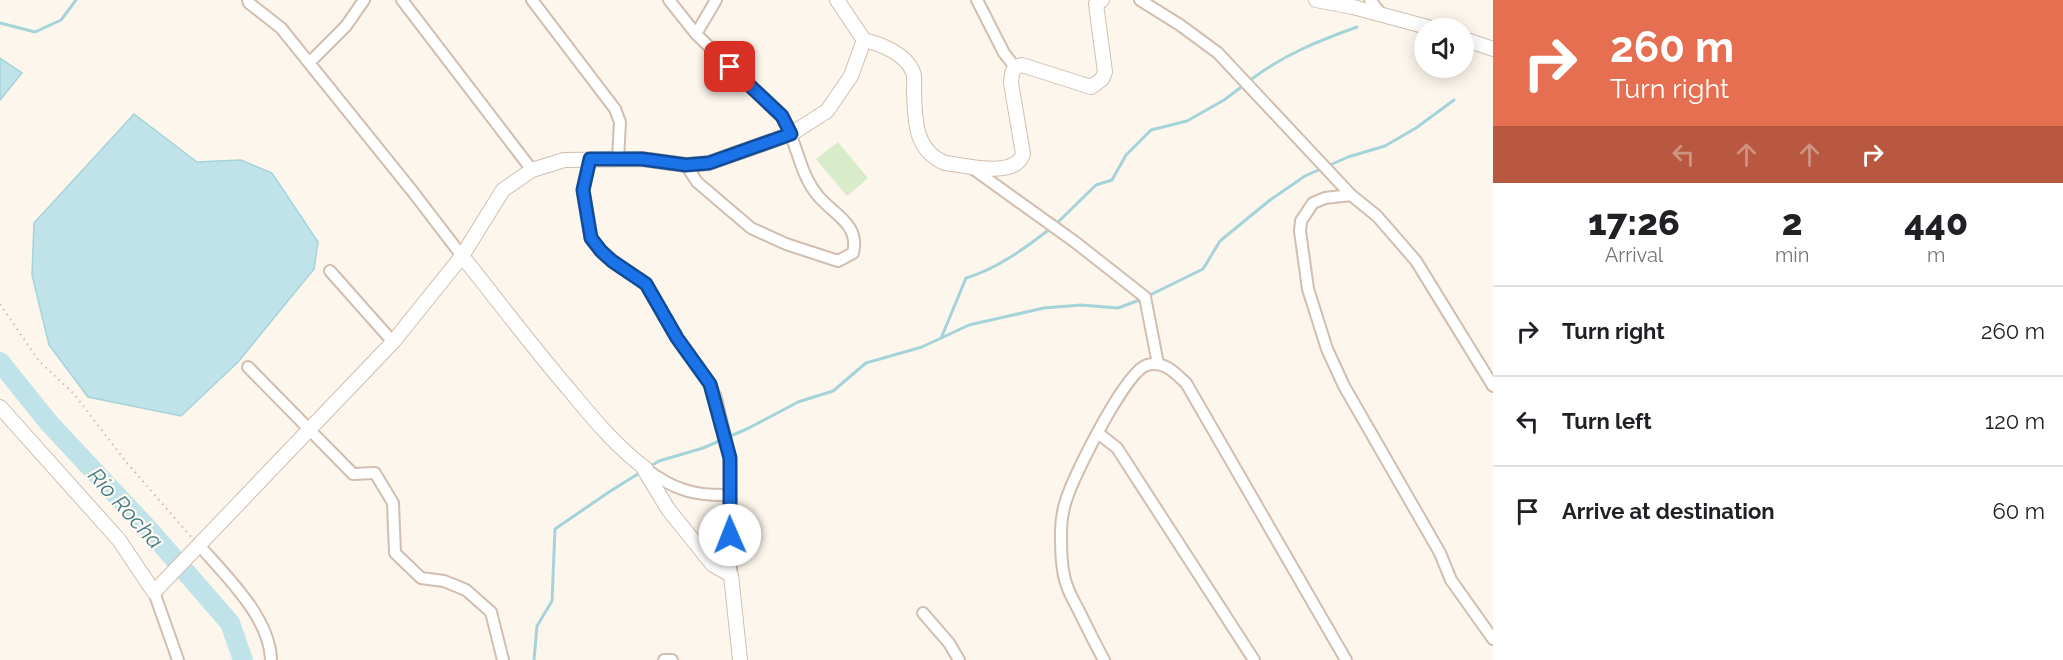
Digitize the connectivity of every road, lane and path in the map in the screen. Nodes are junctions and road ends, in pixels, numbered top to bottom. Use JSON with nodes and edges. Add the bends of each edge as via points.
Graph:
{"nodes":[{"id":1,"x":248,"y":0,"type":"edge"},
{"id":2,"x":364,"y":0,"type":"edge"},
{"id":3,"x":402,"y":0,"type":"edge"},
{"id":4,"x":532,"y":0,"type":"edge"},
{"id":5,"x":669,"y":0,"type":"edge"},
{"id":6,"x":716,"y":0,"type":"edge"},
{"id":7,"x":837,"y":0,"type":"edge"},
{"id":8,"x":977,"y":0,"type":"edge"},
{"id":9,"x":1140,"y":0,"type":"edge"},
{"id":10,"x":1316,"y":0,"type":"edge"},
{"id":11,"x":1370,"y":0,"type":"edge"},
{"id":12,"x":1098,"y":1,"type":"edge"},
{"id":13,"x":1382,"y":15,"type":"junction"},
{"id":14,"x":1414,"y":23,"type":"edge"},
{"id":15,"x":696,"y":34,"type":"junction"},
{"id":16,"x":864,"y":40,"type":"junction"},
{"id":17,"x":1474,"y":42,"type":"edge"},
{"id":18,"x":1493,"y":49,"type":"edge"},
{"id":19,"x":309,"y":63,"type":"junction"},
{"id":20,"x":1015,"y":67,"type":"junction"},
{"id":21,"x":791,"y":134,"type":"junction"},
{"id":22,"x":590,"y":159,"type":"junction"},
{"id":23,"x":618,"y":159,"type":"junction"},
{"id":24,"x":686,"y":165,"type":"junction"},
{"id":25,"x":969,"y":166,"type":"junction"},
{"id":26,"x":532,"y":170,"type":"junction"},
{"id":27,"x":1351,"y":195,"type":"junction"},
{"id":28,"x":462,"y":256,"type":"junction"},
{"id":29,"x":330,"y":271,"type":"dead end"},
{"id":30,"x":0,"y":304,"type":"edge"},
{"id":31,"x":393,"y":342,"type":"junction"},
{"id":32,"x":1158,"y":363,"type":"junction"},
{"id":33,"x":248,"y":367,"type":"dead end"},
{"id":34,"x":1493,"y":386,"type":"edge"},
{"id":35,"x":0,"y":407,"type":"edge"},
{"id":36,"x":310,"y":431,"type":"junction"},
{"id":37,"x":1098,"y":433,"type":"junction"},
{"id":38,"x":644,"y":468,"type":"junction"},
{"id":39,"x":729,"y":495,"type":"junction"},
{"id":40,"x":194,"y":549,"type":"junction"},
{"id":41,"x":731,"y":574,"type":"junction"},
{"id":42,"x":158,"y":587,"type":"junction"},
{"id":43,"x":923,"y":613,"type":"dead end"},
{"id":44,"x":1493,"y":639,"type":"edge"},
{"id":45,"x":178,"y":660,"type":"edge"},
{"id":46,"x":271,"y":660,"type":"edge"},
{"id":47,"x":503,"y":660,"type":"edge"},
{"id":48,"x":663,"y":660,"type":"edge"},
{"id":49,"x":672,"y":660,"type":"edge"},
{"id":50,"x":740,"y":660,"type":"edge"},
{"id":51,"x":959,"y":660,"type":"edge"},
{"id":52,"x":1104,"y":660,"type":"edge"},
{"id":53,"x":1254,"y":660,"type":"edge"},
{"id":54,"x":1346,"y":660,"type":"edge"}],
"edges":[{"from":1,"to":19,"type":"street","via":[[281,28]]},
{"from":2,"to":19,"type":"street","via":[[346,26]]},
{"from":3,"to":26,"type":"street"},
{"from":4,"to":23,"type":"street","via":[[615,109],[620,122]]},
{"from":5,"to":15,"type":"street"},
{"from":6,"to":15,"type":"street"},
{"from":7,"to":16,"type":"street"},
{"from":8,"to":20,"type":"street"},
{"from":9,"to":27,"type":"street","via":[[1218,53]]},
{"from":10,"to":13,"type":"street"},
{"from":11,"to":13,"type":"street"},
{"from":12,"to":20,"type":"street","via":[[1105,72],[1097,85],[1091,87],[1022,65]]},
{"from":13,"to":14,"type":"street"},
{"from":15,"to":21,"type":"street","via":[[782,116]]},
{"from":16,"to":21,"type":"street","via":[[851,76],[832,105]]},
{"from":16,"to":25,"type":"street","via":[[895,52],[914,73],[915,120],[926,150],[945,163]]},
{"from":17,"to":18,"type":"street"},
{"from":19,"to":28,"type":"street"},
{"from":20,"to":25,"type":"street","via":[[1011,83],[1021,162],[1001,169]]},
{"from":21,"to":24,"type":"street","via":[[709,163]]},
{"from":21,"to":24,"type":"street","via":[[800,166],[818,196],[847,222],[856,241],[853,253],[838,261],[751,228],[697,182]]},
{"from":22,"to":23,"type":"street"},
{"from":22,"to":26,"type":"street","via":[[564,160]]},
{"from":22,"to":39,"type":"street","via":[[583,190],[591,238],[612,261],[646,284],[710,384],[730,458]]},
{"from":23,"to":24,"type":"street"},
{"from":25,"to":32,"type":"street","via":[[1145,297]]},
{"from":26,"to":28,"type":"street","via":[[503,190]]},
{"from":27,"to":34,"type":"street","via":[[1377,216],[1416,261]]},
{"from":27,"to":44,"type":"street","via":[[1313,203],[1301,220],[1308,288],[1327,349],[1344,386],[1440,553],[1451,580]]},
{"from":28,"to":31,"type":"street"},
{"from":28,"to":38,"type":"street","via":[[611,439]]},
{"from":29,"to":31,"type":"street"},
{"from":30,"to":40,"type":"path","via":[[39,361],[74,394]]},
{"from":31,"to":36,"type":"street"},
{"from":32,"to":37,"type":"street","via":[[1137,371]]},
{"from":32,"to":54,"type":"street","via":[[1186,383]]},
{"from":33,"to":36,"type":"street"},
{"from":35,"to":42,"type":"street"},
{"from":36,"to":40,"type":"street"},
{"from":36,"to":47,"type":"street","via":[[353,474],[375,473],[393,503],[396,553],[421,578],[444,581],[466,590],[490,612]]},
{"from":37,"to":52,"type":"street","via":[[1068,493],[1061,530],[1067,586]]},
{"from":37,"to":53,"type":"street","via":[[1117,448]]},
{"from":38,"to":39,"type":"street","via":[[681,490]]},
{"from":38,"to":41,"type":"street","via":[[668,509],[713,564]]},
{"from":39,"to":41,"type":"street"},
{"from":40,"to":42,"type":"street"},
{"from":40,"to":46,"type":"street","via":[[239,591],[262,626]]},
{"from":41,"to":50,"type":"street"},
{"from":42,"to":45,"type":"street"},
{"from":43,"to":51,"type":"street"},
{"from":48,"to":49,"type":"street"}]}
